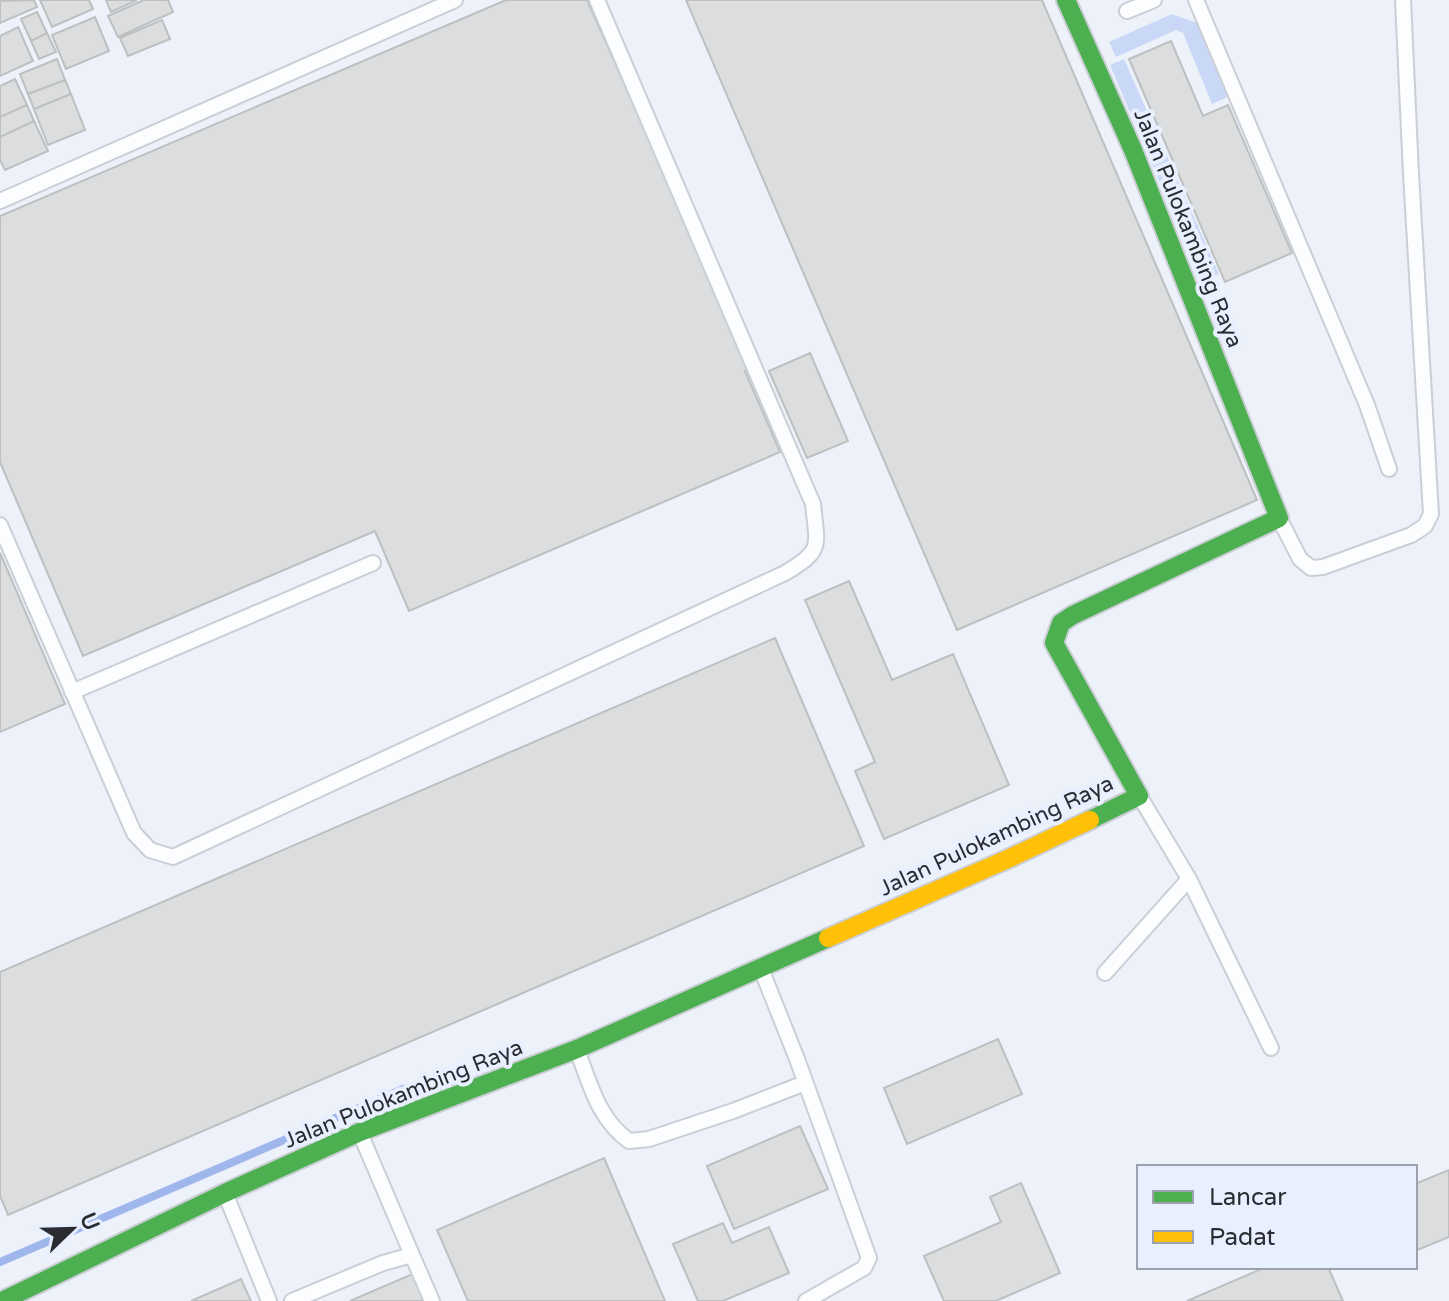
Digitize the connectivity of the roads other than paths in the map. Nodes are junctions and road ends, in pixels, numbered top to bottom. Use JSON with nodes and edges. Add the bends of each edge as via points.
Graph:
{"nodes":[{"id":1,"x":455,"y":0,"type":"edge"},
{"id":2,"x":597,"y":0,"type":"edge"},
{"id":3,"x":1066,"y":0,"type":"edge"},
{"id":4,"x":1154,"y":0,"type":"edge"},
{"id":5,"x":1196,"y":0,"type":"edge"},
{"id":6,"x":1403,"y":0,"type":"edge"},
{"id":7,"x":1127,"y":11,"type":"dead end"},
{"id":8,"x":0,"y":201,"type":"edge"},
{"id":9,"x":1389,"y":469,"type":"dead end"},
{"id":10,"x":1279,"y":518,"type":"junction"},
{"id":11,"x":0,"y":525,"type":"edge"},
{"id":12,"x":373,"y":563,"type":"dead end"},
{"id":13,"x":72,"y":692,"type":"junction"},
{"id":14,"x":1139,"y":796,"type":"junction"},
{"id":15,"x":1189,"y":879,"type":"junction"},
{"id":16,"x":760,"y":967,"type":"junction"},
{"id":17,"x":1105,"y":973,"type":"dead end"},
{"id":18,"x":1271,"y":1048,"type":"dead end"},
{"id":19,"x":577,"y":1049,"type":"junction"},
{"id":20,"x":805,"y":1083,"type":"junction"},
{"id":21,"x":360,"y":1132,"type":"junction"},
{"id":22,"x":225,"y":1193,"type":"junction"},
{"id":23,"x":412,"y":1255,"type":"junction"},
{"id":24,"x":2,"y":1301,"type":"edge"},
{"id":25,"x":269,"y":1301,"type":"edge"},
{"id":26,"x":292,"y":1301,"type":"edge"},
{"id":27,"x":432,"y":1301,"type":"edge"},
{"id":28,"x":806,"y":1301,"type":"edge"}],
"edges":[{"from":1,"to":8,"type":"lane"},
{"from":2,"to":13,"type":"lane","via":[[813,504],[816,543],[809,559],[173,857],[150,850],[134,833]]},
{"from":3,"to":10,"type":"street","name":"Jalan Pulokambing Raya","via":[[1138,164]]},
{"from":4,"to":7,"type":"lane"},
{"from":5,"to":9,"type":"lane","via":[[1367,405]]},
{"from":6,"to":10,"type":"lane","via":[[1431,514],[1411,535],[1311,568],[1300,559]]},
{"from":10,"to":14,"type":"street","name":"Jalan Pulokambing Raya","via":[[1061,623],[1054,643]]},
{"from":11,"to":13,"type":"lane"},
{"from":12,"to":13,"type":"lane"},
{"from":14,"to":15,"type":"lane"},
{"from":14,"to":16,"type":"street","name":"Jalan Pulokambing Raya"},
{"from":15,"to":17,"type":"lane"},
{"from":15,"to":18,"type":"lane"},
{"from":16,"to":19,"type":"street","name":"Jalan Pulokambing Raya"},
{"from":16,"to":20,"type":"lane"},
{"from":19,"to":20,"type":"lane","via":[[601,1110],[613,1130],[629,1141],[649,1139]]},
{"from":19,"to":21,"type":"street","name":"Jalan Pulokambing Raya"},
{"from":20,"to":28,"type":"lane","via":[[869,1258],[864,1268]]},
{"from":21,"to":22,"type":"street","name":"Jalan Pulokambing Raya"},
{"from":21,"to":23,"type":"lane"},
{"from":22,"to":24,"type":"street","name":"Jalan Pulokambing Raya"},
{"from":22,"to":25,"type":"lane"},
{"from":23,"to":26,"type":"lane"},
{"from":23,"to":27,"type":"lane"}]}
